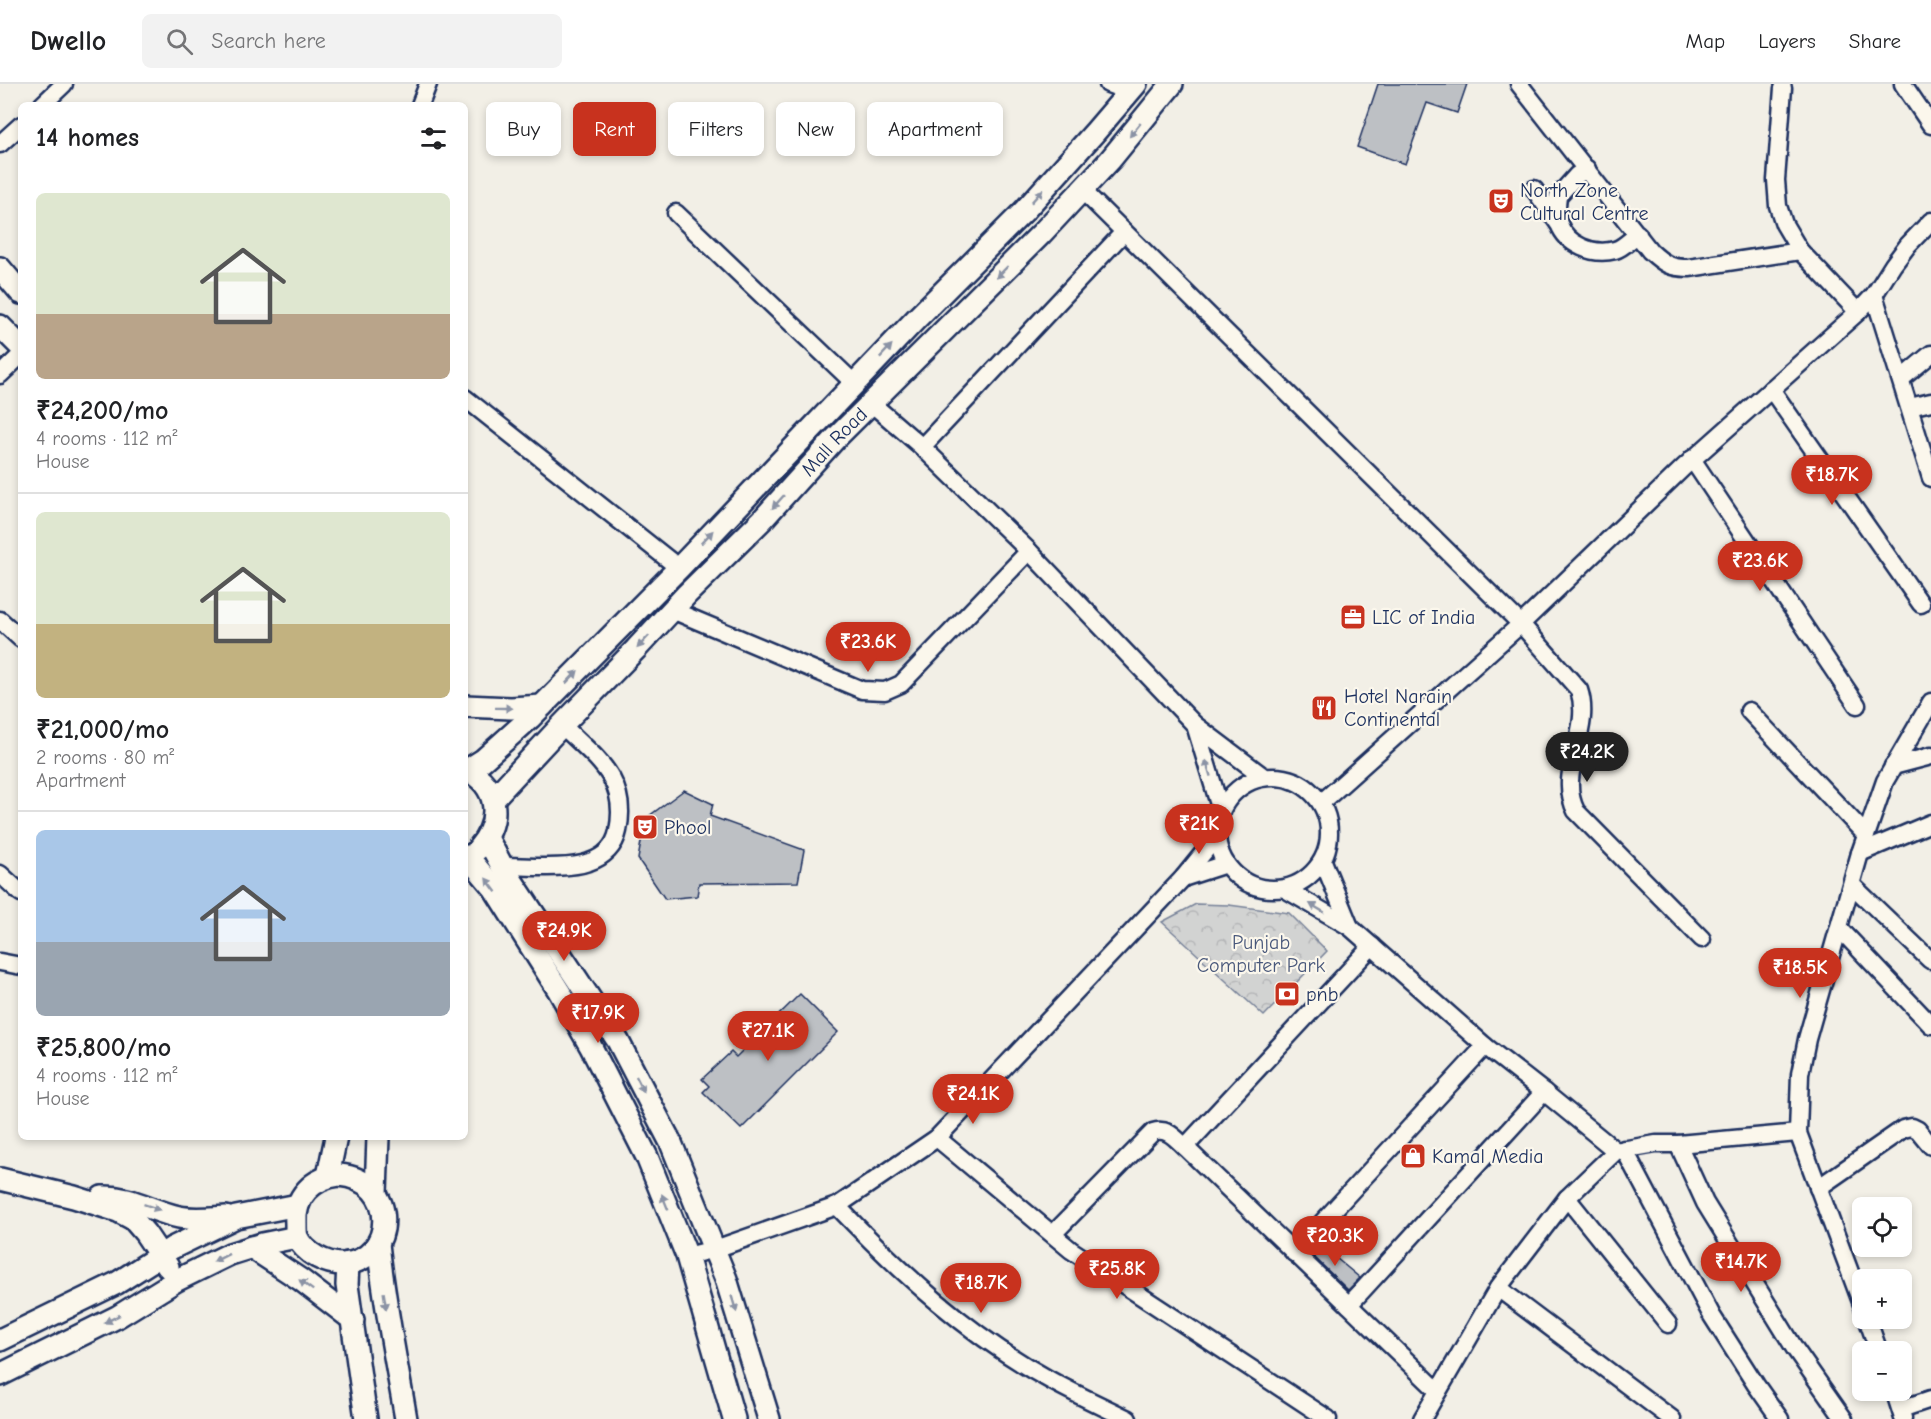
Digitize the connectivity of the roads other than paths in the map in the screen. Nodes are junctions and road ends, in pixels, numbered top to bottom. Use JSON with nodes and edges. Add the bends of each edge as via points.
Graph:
{"nodes":[{"id":1,"x":64,"y":84,"type":"edge"},
{"id":2,"x":428,"y":84,"type":"edge"},
{"id":3,"x":1108,"y":84,"type":"edge"},
{"id":4,"x":1172,"y":84,"type":"edge"},
{"id":5,"x":1519,"y":84,"type":"edge"},
{"id":6,"x":1903,"y":84,"type":"edge"},
{"id":7,"x":1133,"y":88,"type":"edge"},
{"id":8,"x":1782,"y":88,"type":"dead end"},
{"id":9,"x":45,"y":102,"type":"edge"},
{"id":10,"x":421,"y":102,"type":"edge"},
{"id":11,"x":1931,"y":125,"type":"edge"},
{"id":12,"x":18,"y":128,"type":"edge"},
{"id":13,"x":0,"y":144,"type":"edge"},
{"id":14,"x":1587,"y":169,"type":"junction"},
{"id":15,"x":1534,"y":189,"type":"dead end"},
{"id":16,"x":1082,"y":190,"type":"junction"},
{"id":17,"x":676,"y":213,"type":"dead end"},
{"id":18,"x":1931,"y":221,"type":"edge"},
{"id":19,"x":1559,"y":224,"type":"junction"},
{"id":20,"x":1124,"y":232,"type":"junction"},
{"id":21,"x":1638,"y":234,"type":"junction"},
{"id":22,"x":1800,"y":251,"type":"junction"},
{"id":23,"x":0,"y":268,"type":"edge"},
{"id":24,"x":18,"y":289,"type":"edge"},
{"id":25,"x":1875,"y":295,"type":"junction"},
{"id":26,"x":1858,"y":312,"type":"junction"},
{"id":27,"x":0,"y":326,"type":"edge"},
{"id":28,"x":18,"y":344,"type":"edge"},
{"id":29,"x":1931,"y":354,"type":"edge"},
{"id":30,"x":18,"y":358,"type":"edge"},
{"id":31,"x":0,"y":375,"type":"edge"},
{"id":32,"x":1901,"y":379,"type":"junction"},
{"id":33,"x":855,"y":384,"type":"junction"},
{"id":34,"x":1771,"y":389,"type":"junction"},
{"id":35,"x":468,"y":400,"type":"edge"},
{"id":36,"x":1931,"y":402,"type":"edge"},
{"id":37,"x":871,"y":403,"type":"junction"},
{"id":38,"x":1910,"y":407,"type":"junction"},
{"id":39,"x":921,"y":447,"type":"junction"},
{"id":40,"x":1692,"y":459,"type":"junction"},
{"id":41,"x":1931,"y":475,"type":"edge"},
{"id":42,"x":1029,"y":551,"type":"junction"},
{"id":43,"x":679,"y":568,"type":"junction"},
{"id":44,"x":1921,"y":604,"type":"dead end"},
{"id":45,"x":672,"y":610,"type":"junction"},
{"id":46,"x":0,"y":620,"type":"edge"},
{"id":47,"x":1521,"y":624,"type":"junction"},
{"id":48,"x":18,"y":636,"type":"edge"},
{"id":49,"x":1931,"y":702,"type":"edge"},
{"id":50,"x":1857,"y":705,"type":"dead end"},
{"id":51,"x":468,"y":706,"type":"edge"},
{"id":52,"x":542,"y":706,"type":"junction"},
{"id":53,"x":1749,"y":711,"type":"dead end"},
{"id":54,"x":562,"y":725,"type":"junction"},
{"id":55,"x":1195,"y":725,"type":"junction"},
{"id":56,"x":1931,"y":756,"type":"edge"},
{"id":57,"x":1893,"y":766,"type":"junction"},
{"id":58,"x":468,"y":768,"type":"edge"},
{"id":59,"x":468,"y":770,"type":"edge"},
{"id":60,"x":1264,"y":777,"type":"junction"},
{"id":61,"x":493,"y":800,"type":"junction"},
{"id":62,"x":1321,"y":802,"type":"junction"},
{"id":63,"x":1221,"y":811,"type":"junction"},
{"id":64,"x":1931,"y":823,"type":"edge"},
{"id":65,"x":1218,"y":835,"type":"junction"},
{"id":66,"x":1866,"y":835,"type":"junction"},
{"id":67,"x":487,"y":838,"type":"junction"},
{"id":68,"x":1860,"y":853,"type":"junction"},
{"id":69,"x":468,"y":855,"type":"edge"},
{"id":70,"x":468,"y":858,"type":"edge"},
{"id":71,"x":1323,"y":861,"type":"junction"},
{"id":72,"x":1226,"y":864,"type":"junction"},
{"id":73,"x":502,"y":866,"type":"junction"},
{"id":74,"x":0,"y":874,"type":"edge"},
{"id":75,"x":1183,"y":878,"type":"junction"},
{"id":76,"x":1852,"y":885,"type":"junction"},
{"id":77,"x":1285,"y":889,"type":"junction"},
{"id":78,"x":18,"y":890,"type":"edge"},
{"id":79,"x":1350,"y":927,"type":"junction"},
{"id":80,"x":1839,"y":928,"type":"junction"},
{"id":81,"x":1702,"y":939,"type":"dead end"},
{"id":82,"x":1372,"y":946,"type":"junction"},
{"id":83,"x":1930,"y":960,"type":"edge"},
{"id":84,"x":0,"y":962,"type":"edge"},
{"id":85,"x":18,"y":965,"type":"edge"},
{"id":86,"x":1931,"y":1025,"type":"edge"},
{"id":87,"x":1485,"y":1046,"type":"junction"},
{"id":88,"x":1544,"y":1092,"type":"junction"},
{"id":89,"x":1798,"y":1133,"type":"junction"},
{"id":90,"x":937,"y":1138,"type":"junction"},
{"id":91,"x":335,"y":1140,"type":"edge"},
{"id":92,"x":378,"y":1140,"type":"edge"},
{"id":93,"x":1678,"y":1144,"type":"junction"},
{"id":94,"x":1931,"y":1146,"type":"edge"},
{"id":95,"x":1185,"y":1147,"type":"junction"},
{"id":96,"x":1620,"y":1150,"type":"junction"},
{"id":97,"x":328,"y":1176,"type":"junction"},
{"id":98,"x":0,"y":1179,"type":"edge"},
{"id":99,"x":1818,"y":1188,"type":"junction"},
{"id":100,"x":376,"y":1193,"type":"junction"},
{"id":101,"x":74,"y":1197,"type":"junction"},
{"id":102,"x":1568,"y":1198,"type":"junction"},
{"id":103,"x":298,"y":1204,"type":"junction"},
{"id":104,"x":837,"y":1206,"type":"junction"},
{"id":105,"x":236,"y":1217,"type":"junction"},
{"id":106,"x":1053,"y":1234,"type":"junction"},
{"id":107,"x":297,"y":1237,"type":"junction"},
{"id":108,"x":378,"y":1243,"type":"junction"},
{"id":109,"x":251,"y":1247,"type":"junction"},
{"id":110,"x":715,"y":1249,"type":"junction"},
{"id":111,"x":1294,"y":1252,"type":"junction"},
{"id":112,"x":687,"y":1256,"type":"junction"},
{"id":113,"x":161,"y":1257,"type":"junction"},
{"id":114,"x":348,"y":1263,"type":"junction"},
{"id":115,"x":1852,"y":1278,"type":"edge"},
{"id":116,"x":177,"y":1280,"type":"junction"},
{"id":117,"x":1498,"y":1288,"type":"junction"},
{"id":118,"x":1349,"y":1305,"type":"junction"},
{"id":119,"x":353,"y":1320,"type":"junction"},
{"id":120,"x":1668,"y":1323,"type":"dead end"},
{"id":121,"x":0,"y":1340,"type":"edge"},
{"id":122,"x":0,"y":1375,"type":"edge"},
{"id":123,"x":1438,"y":1391,"type":"junction"},
{"id":124,"x":1931,"y":1399,"type":"edge"},
{"id":125,"x":1902,"y":1414,"type":"edge"},
{"id":126,"x":366,"y":1419,"type":"edge"},
{"id":127,"x":406,"y":1419,"type":"edge"},
{"id":128,"x":734,"y":1419,"type":"edge"},
{"id":129,"x":769,"y":1419,"type":"edge"},
{"id":130,"x":1128,"y":1419,"type":"edge"},
{"id":131,"x":1328,"y":1419,"type":"edge"},
{"id":132,"x":1422,"y":1419,"type":"edge"},
{"id":133,"x":1672,"y":1419,"type":"edge"},
{"id":134,"x":1780,"y":1419,"type":"edge"},
{"id":135,"x":1844,"y":1419,"type":"edge"}],
"edges":[{"from":1,"to":9,"type":"street"},
{"from":2,"to":10,"type":"street"},
{"from":3,"to":7,"type":"street"},
{"from":4,"to":16,"type":"main road","name":"Mall Road","one_way":true},
{"from":5,"to":14,"type":"street"},
{"from":6,"to":11,"type":"street"},
{"from":33,"to":7,"type":"main road","name":"Mall Road","one_way":true,"via":[[1024,211]]},
{"from":8,"to":22,"type":"street","via":[[1778,206]]},
{"from":12,"to":13,"type":"street"},
{"from":14,"to":19,"type":"street","via":[[1558,196]]},
{"from":14,"to":21,"type":"street"},
{"from":15,"to":19,"type":"street"},
{"from":16,"to":20,"type":"street"},
{"from":16,"to":37,"type":"main road","name":"Mall Road","one_way":true},
{"from":17,"to":33,"type":"street"},
{"from":18,"to":25,"type":"street","via":[[1908,245]]},
{"from":19,"to":21,"type":"street","via":[[1571,242],[1593,251],[1616,250]]},
{"from":20,"to":39,"type":"street"},
{"from":20,"to":47,"type":"street"},
{"from":21,"to":22,"type":"street","via":[[1650,251],[1675,268]]},
{"from":22,"to":26,"type":"street"},
{"from":23,"to":24,"type":"main road"},
{"from":25,"to":26,"type":"street"},
{"from":25,"to":32,"type":"street"},
{"from":26,"to":34,"type":"street"},
{"from":27,"to":28,"type":"main road"},
{"from":29,"to":32,"type":"street"},
{"from":30,"to":31,"type":"street"},
{"from":32,"to":38,"type":"street"},
{"from":43,"to":33,"type":"main road","name":"Mall Road","one_way":true},
{"from":34,"to":40,"type":"street"},
{"from":34,"to":44,"type":"street"},
{"from":35,"to":43,"type":"street"},
{"from":36,"to":38,"type":"street"},
{"from":37,"to":39,"type":"street"},
{"from":37,"to":45,"type":"main road","name":"Mall Road","one_way":true},
{"from":38,"to":41,"type":"street"},
{"from":39,"to":42,"type":"street"},
{"from":40,"to":47,"type":"street"},
{"from":40,"to":50,"type":"street"},
{"from":42,"to":45,"type":"street","via":[[901,684],[885,691],[862,690]]},
{"from":42,"to":55,"type":"street"},
{"from":52,"to":43,"type":"main road","name":"Mall Road","one_way":true},
{"from":45,"to":54,"type":"main road","name":"Mall Road","one_way":true},
{"from":46,"to":48,"type":"street"},
{"from":47,"to":62,"type":"street"},
{"from":47,"to":81,"type":"street","via":[[1579,690],[1582,717],[1571,767],[1570,801]]},
{"from":49,"to":57,"type":"street"},
{"from":51,"to":52,"type":"main road","one_way":true},
{"from":52,"to":58,"type":"main road","name":"Mall Road","via":[[483,760]]},
{"from":53,"to":66,"type":"street"},
{"from":54,"to":61,"type":"main road","name":"Mall Road"},
{"from":54,"to":73,"type":"street","via":[[604,766],[619,791],[616,840],[605,854],[576,866]]},
{"from":55,"to":60,"type":"street"},
{"from":63,"to":55,"type":"street","one_way":true},
{"from":56,"to":57,"type":"street"},
{"from":57,"to":66,"type":"street"},
{"from":59,"to":61,"type":"main road","via":[[487,787]]},
{"from":60,"to":62,"type":"street","via":[[1289,779],[1307,787]]},
{"from":60,"to":63,"type":"street","via":[[1232,795]]},
{"from":61,"to":67,"type":"main road","via":[[493,826]]},
{"from":62,"to":71,"type":"street","via":[[1329,820],[1329,843]]},
{"from":63,"to":65,"type":"street"},
{"from":64,"to":68,"type":"street"},
{"from":65,"to":72,"type":"street"},
{"from":65,"to":75,"type":"street"},
{"from":66,"to":68,"type":"street"},
{"from":67,"to":69,"type":"main road"},
{"from":67,"to":73,"type":"main road"},
{"from":68,"to":76,"type":"street"},
{"from":112,"to":70,"type":"main road","one_way":true,"via":[[647,1157],[591,1047],[500,897]]},
{"from":71,"to":77,"type":"street","via":[[1312,875]]},
{"from":71,"to":79,"type":"street"},
{"from":72,"to":75,"type":"street"},
{"from":72,"to":77,"type":"street","via":[[1243,881],[1265,889]]},
{"from":73,"to":110,"type":"main road","one_way":true,"via":[[618,1041],[670,1143]]},
{"from":74,"to":78,"type":"street"},
{"from":75,"to":90,"type":"street"},
{"from":76,"to":80,"type":"street"},
{"from":76,"to":83,"type":"street"},
{"from":79,"to":77,"type":"street","one_way":true},
{"from":79,"to":82,"type":"street"},
{"from":80,"to":86,"type":"street"},
{"from":80,"to":89,"type":"street","via":[[1807,1039],[1800,1074]]},
{"from":82,"to":87,"type":"street"},
{"from":82,"to":95,"type":"street"},
{"from":84,"to":85,"type":"street"},
{"from":87,"to":88,"type":"street"},
{"from":87,"to":111,"type":"street"},
{"from":88,"to":96,"type":"street"},
{"from":88,"to":118,"type":"street"},
{"from":89,"to":93,"type":"street"},
{"from":89,"to":99,"type":"street"},
{"from":90,"to":104,"type":"street"},
{"from":90,"to":106,"type":"street"},
{"from":91,"to":97,"type":"main road"},
{"from":92,"to":100,"type":"main road"},
{"from":93,"to":96,"type":"street"},
{"from":93,"to":135,"type":"street","via":[[1705,1203],[1795,1349]]},
{"from":94,"to":99,"type":"street","via":[[1912,1127]]},
{"from":95,"to":106,"type":"street","via":[[1167,1131],[1153,1132]]},
{"from":95,"to":111,"type":"street"},
{"from":96,"to":102,"type":"street"},
{"from":96,"to":134,"type":"street","via":[[1712,1316]]},
{"from":97,"to":100,"type":"main road","via":[[349,1176],[369,1185]]},
{"from":97,"to":103,"type":"main road","via":[[310,1186]]},
{"from":98,"to":101,"type":"main road"},
{"from":99,"to":115,"type":"street"},
{"from":100,"to":108,"type":"main road","via":[[384,1223]]},
{"from":101,"to":105,"type":"main road","one_way":true,"via":[[114,1196],[179,1217]]},
{"from":101,"to":113,"type":"main road","via":[[133,1219]]},
{"from":102,"to":117,"type":"street"},
{"from":102,"to":120,"type":"street"},
{"from":103,"to":105,"type":"main road"},
{"from":103,"to":107,"type":"main road"},
{"from":104,"to":110,"type":"street"},
{"from":104,"to":130,"type":"street","via":[[954,1316],[1049,1380]]},
{"from":105,"to":113,"type":"main road"},
{"from":106,"to":131,"type":"street","via":[[1071,1250]]},
{"from":107,"to":109,"type":"main road"},
{"from":107,"to":114,"type":"main road","via":[[322,1260]]},
{"from":108,"to":114,"type":"main road","via":[[363,1257]]},
{"from":108,"to":127,"type":"main road","one_way":true},
{"from":109,"to":116,"type":"main road","one_way":true},
{"from":119,"to":109,"type":"main road","one_way":true},
{"from":110,"to":112,"type":"street"},
{"from":110,"to":129,"type":"main road","one_way":true},
{"from":111,"to":118,"type":"street"},
{"from":112,"to":128,"type":"main road"},
{"from":113,"to":116,"type":"main road"},
{"from":113,"to":121,"type":"main road"},
{"from":114,"to":119,"type":"main road"},
{"from":116,"to":122,"type":"main road","one_way":true,"via":[[117,1317]]},
{"from":117,"to":123,"type":"street"},
{"from":117,"to":133,"type":"street"},
{"from":118,"to":123,"type":"street"},
{"from":119,"to":126,"type":"main road"},
{"from":123,"to":132,"type":"street"},
{"from":124,"to":125,"type":"street"}]}
